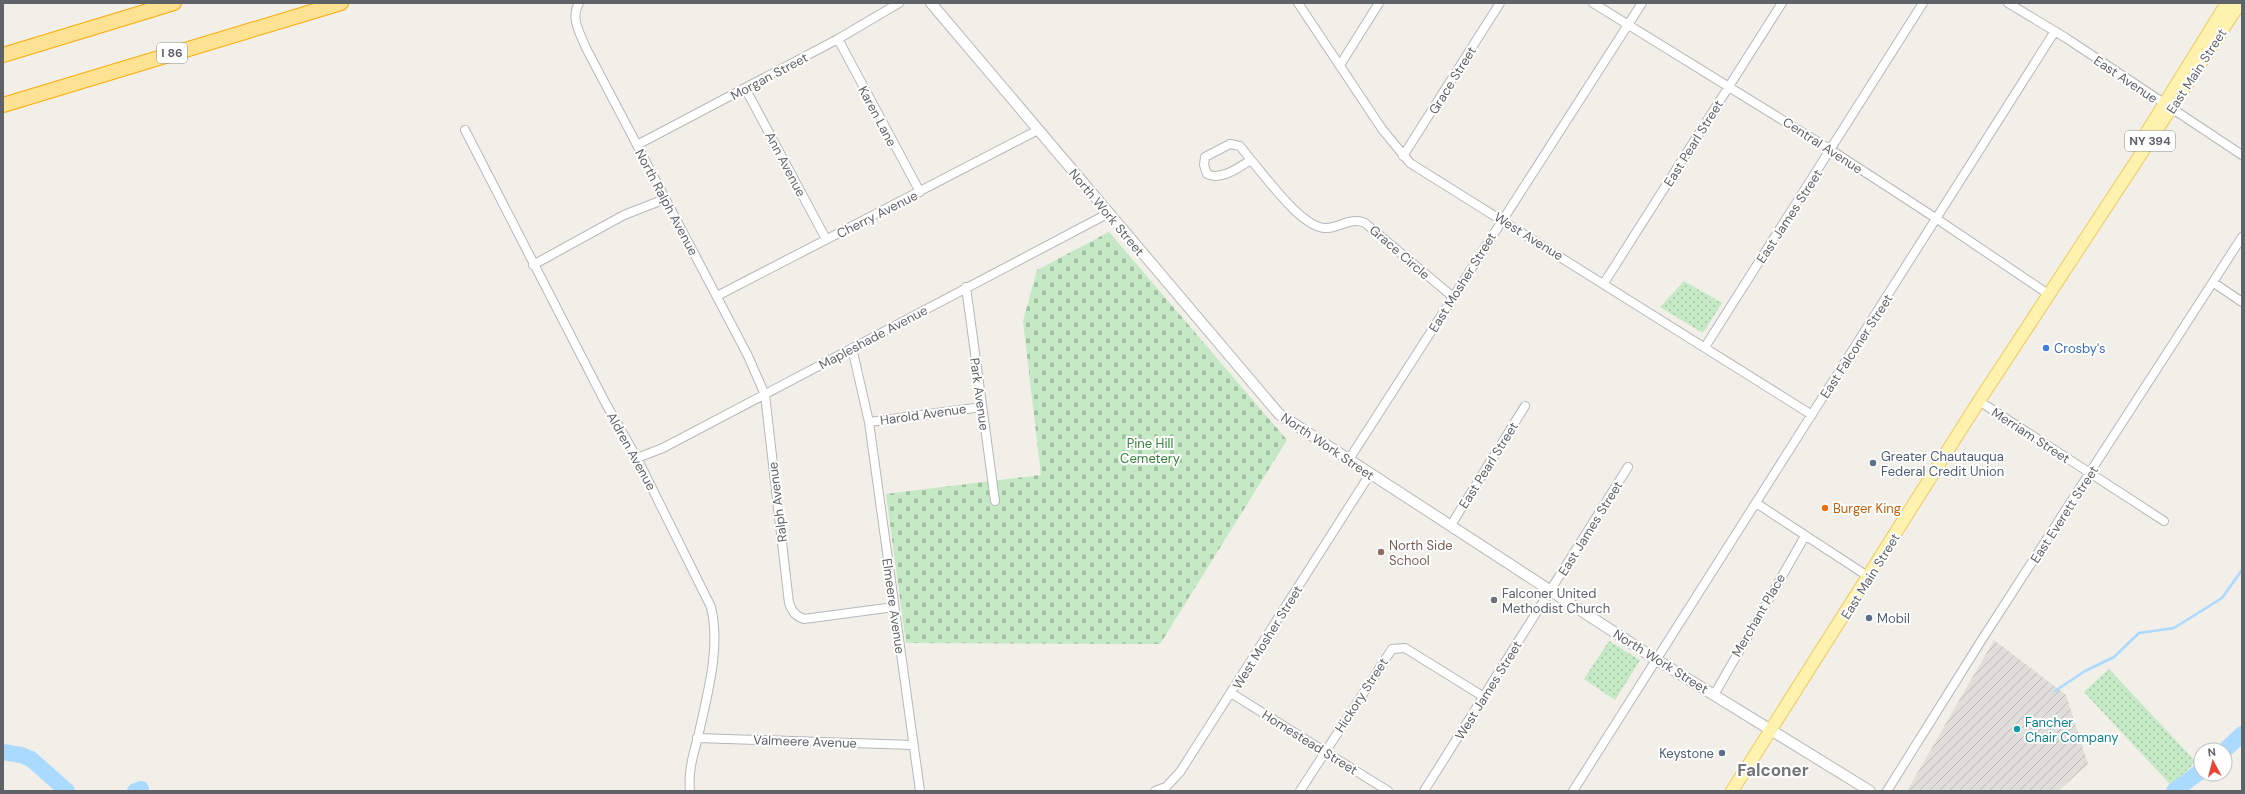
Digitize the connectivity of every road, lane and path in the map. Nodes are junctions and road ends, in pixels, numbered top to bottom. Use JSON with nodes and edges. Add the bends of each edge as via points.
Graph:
{"nodes":[{"id":1,"x":174,"y":3,"type":"edge"},
{"id":2,"x":341,"y":3,"type":"edge"},
{"id":3,"x":899,"y":3,"type":"edge"},
{"id":4,"x":931,"y":3,"type":"edge"},
{"id":5,"x":1298,"y":3,"type":"edge"},
{"id":6,"x":1379,"y":3,"type":"edge"},
{"id":7,"x":1500,"y":3,"type":"edge"},
{"id":8,"x":1593,"y":3,"type":"edge"},
{"id":9,"x":1642,"y":3,"type":"edge"},
{"id":10,"x":1782,"y":3,"type":"edge"},
{"id":11,"x":1924,"y":3,"type":"edge"},
{"id":12,"x":2008,"y":3,"type":"edge"},
{"id":13,"x":2227,"y":3,"type":"edge"},
{"id":14,"x":2240,"y":3,"type":"edge"},
{"id":15,"x":577,"y":5,"type":"edge"},
{"id":16,"x":1628,"y":25,"type":"junction"},
{"id":17,"x":2055,"y":31,"type":"junction"},
{"id":18,"x":838,"y":39,"type":"junction"},
{"id":19,"x":3,"y":55,"type":"edge"},
{"id":20,"x":1340,"y":65,"type":"junction"},
{"id":21,"x":1729,"y":86,"type":"junction"},
{"id":22,"x":745,"y":88,"type":"junction"},
{"id":23,"x":3,"y":105,"type":"edge"},
{"id":24,"x":2168,"y":107,"type":"junction"},
{"id":25,"x":465,"y":130,"type":"dead end"},
{"id":26,"x":1038,"y":130,"type":"junction"},
{"id":27,"x":637,"y":145,"type":"junction"},
{"id":28,"x":1831,"y":150,"type":"junction"},
{"id":29,"x":2242,"y":155,"type":"edge"},
{"id":30,"x":1403,"y":156,"type":"junction"},
{"id":31,"x":1251,"y":160,"type":"junction"},
{"id":32,"x":920,"y":192,"type":"junction"},
{"id":33,"x":665,"y":199,"type":"junction"},
{"id":34,"x":1109,"y":213,"type":"junction"},
{"id":35,"x":1937,"y":219,"type":"junction"},
{"id":36,"x":1502,"y":220,"type":"junction"},
{"id":37,"x":2242,"y":237,"type":"edge"},
{"id":38,"x":826,"y":239,"type":"junction"},
{"id":39,"x":534,"y":265,"type":"junction"},
{"id":40,"x":1604,"y":283,"type":"junction"},
{"id":41,"x":2214,"y":283,"type":"junction"},
{"id":42,"x":966,"y":287,"type":"junction"},
{"id":43,"x":2048,"y":294,"type":"junction"},
{"id":44,"x":717,"y":296,"type":"junction"},
{"id":45,"x":1453,"y":297,"type":"junction"},
{"id":46,"x":2242,"y":302,"type":"edge"},
{"id":47,"x":1705,"y":347,"type":"junction"},
{"id":48,"x":852,"y":348,"type":"junction"},
{"id":49,"x":765,"y":395,"type":"junction"},
{"id":50,"x":1979,"y":401,"type":"junction"},
{"id":51,"x":1525,"y":406,"type":"dead end"},
{"id":52,"x":982,"y":407,"type":"junction"},
{"id":53,"x":1812,"y":415,"type":"junction"},
{"id":54,"x":869,"y":422,"type":"junction"},
{"id":55,"x":637,"y":458,"type":"junction"},
{"id":56,"x":1348,"y":461,"type":"junction"},
{"id":57,"x":1628,"y":467,"type":"dead end"},
{"id":58,"x":2091,"y":472,"type":"junction"},
{"id":59,"x":1370,"y":474,"type":"junction"},
{"id":60,"x":995,"y":502,"type":"dead end"},
{"id":61,"x":1756,"y":503,"type":"junction"},
{"id":62,"x":2164,"y":521,"type":"dead end"},
{"id":63,"x":1451,"y":525,"type":"junction"},
{"id":64,"x":1805,"y":536,"type":"junction"},
{"id":65,"x":1869,"y":577,"type":"junction"},
{"id":66,"x":1551,"y":589,"type":"junction"},
{"id":67,"x":894,"y":608,"type":"junction"},
{"id":68,"x":1657,"y":660,"type":"junction"},
{"id":69,"x":1231,"y":693,"type":"junction"},
{"id":70,"x":1714,"y":695,"type":"junction"},
{"id":71,"x":1484,"y":697,"type":"junction"},
{"id":72,"x":1770,"y":730,"type":"junction"},
{"id":73,"x":697,"y":738,"type":"junction"},
{"id":74,"x":913,"y":745,"type":"junction"},
{"id":75,"x":1325,"y":752,"type":"junction"},
{"id":76,"x":690,"y":791,"type":"edge"},
{"id":77,"x":920,"y":791,"type":"edge"},
{"id":78,"x":1155,"y":791,"type":"edge"},
{"id":79,"x":1300,"y":791,"type":"edge"},
{"id":80,"x":1388,"y":791,"type":"edge"},
{"id":81,"x":1424,"y":791,"type":"edge"},
{"id":82,"x":1573,"y":791,"type":"edge"},
{"id":83,"x":1732,"y":791,"type":"edge"},
{"id":84,"x":1870,"y":791,"type":"edge"},
{"id":85,"x":1887,"y":791,"type":"edge"}],
"edges":[{"from":1,"to":19,"type":"highway"},
{"from":2,"to":23,"type":"highway","number":"I 86"},
{"from":3,"to":18,"type":"street","name":"Morgan Street"},
{"from":4,"to":26,"type":"street","name":"North Work Street"},
{"from":5,"to":20,"type":"street","name":"West Avenue"},
{"from":6,"to":20,"type":"street"},
{"from":7,"to":30,"type":"street","name":"Grace Street"},
{"from":8,"to":16,"type":"street","name":"Central Avenue"},
{"from":9,"to":16,"type":"street","name":"East Mosher Street"},
{"from":10,"to":21,"type":"street","name":"East Pearl Street"},
{"from":11,"to":28,"type":"street","name":"East James Street"},
{"from":12,"to":17,"type":"street","name":"East Avenue"},
{"from":13,"to":24,"type":"main road","name":"East Main Street","number":"NY 394"},
{"from":14,"to":24,"type":"main road","name":"East Main Street","number":"NY 394"},
{"from":15,"to":27,"type":"street","name":"North Ralph Avenue","via":[[575,21],[586,48]]},
{"from":16,"to":21,"type":"street","name":"Central Avenue"},
{"from":16,"to":36,"type":"street","name":"East Mosher Street"},
{"from":17,"to":24,"type":"street","name":"East Avenue"},
{"from":17,"to":35,"type":"street","name":"East Falconer Street"},
{"from":18,"to":22,"type":"street","name":"Morgan Street"},
{"from":18,"to":32,"type":"street","name":"Karen Lane"},
{"from":20,"to":30,"type":"street","name":"West Avenue"},
{"from":21,"to":28,"type":"street","name":"Central Avenue"},
{"from":21,"to":40,"type":"street","name":"East Pearl Street"},
{"from":22,"to":27,"type":"street","name":"Morgan Street"},
{"from":22,"to":38,"type":"street","name":"Ann Avenue"},
{"from":24,"to":29,"type":"street","name":"East Avenue"},
{"from":24,"to":43,"type":"main road","name":"East Main Street","number":"NY 394"},
{"from":25,"to":39,"type":"street","name":"Aldren Avenue"},
{"from":26,"to":32,"type":"street","name":"Cherry Avenue"},
{"from":26,"to":34,"type":"street","name":"North Work Street"},
{"from":27,"to":33,"type":"street","name":"North Ralph Avenue"},
{"from":28,"to":35,"type":"street","name":"Central Avenue"},
{"from":28,"to":47,"type":"street","name":"East James Street"},
{"from":30,"to":36,"type":"street","name":"West Avenue","via":[[1410,163]]},
{"from":31,"to":31,"type":"street","name":"Grace Circle","via":[[1240,146],[1230,144],[1209,154],[1204,161],[1207,174],[1219,176]]},
{"from":31,"to":45,"type":"street","name":"Grace Circle","via":[[1295,211],[1309,222],[1326,229],[1359,220],[1365,223]]},
{"from":32,"to":38,"type":"street","name":"Cherry Avenue"},
{"from":33,"to":39,"type":"street","via":[[624,215]]},
{"from":33,"to":44,"type":"street","name":"North Ralph Avenue"},
{"from":34,"to":42,"type":"street","name":"Mapleshade Avenue"},
{"from":34,"to":56,"type":"street","name":"North Work Street","via":[[1279,414]]},
{"from":35,"to":43,"type":"street","name":"Central Avenue"},
{"from":35,"to":53,"type":"street","name":"East Falconer Street"},
{"from":36,"to":40,"type":"street","name":"West Avenue"},
{"from":36,"to":45,"type":"street","name":"East Mosher Street"},
{"from":37,"to":41,"type":"street","name":"East Everett Street"},
{"from":38,"to":44,"type":"street","name":"Cherry Avenue"},
{"from":39,"to":55,"type":"street","name":"Aldren Avenue"},
{"from":40,"to":47,"type":"street","name":"West Avenue"},
{"from":41,"to":46,"type":"street"},
{"from":41,"to":58,"type":"street","name":"East Everett Street"},
{"from":42,"to":48,"type":"street","name":"Mapleshade Avenue"},
{"from":42,"to":52,"type":"street","name":"Park Avenue"},
{"from":43,"to":50,"type":"main road","name":"East Main Street","number":"NY 394"},
{"from":44,"to":49,"type":"street","name":"North Ralph Avenue"},
{"from":45,"to":56,"type":"street","name":"East Mosher Street"},
{"from":47,"to":53,"type":"street","name":"West Avenue"},
{"from":48,"to":49,"type":"street","name":"Mapleshade Avenue"},
{"from":48,"to":54,"type":"street","name":"Harold Avenue"},
{"from":49,"to":55,"type":"street","name":"Mapleshade Avenue","via":[[663,448]]},
{"from":49,"to":67,"type":"street","name":"Ralph Avenue","via":[[791,610],[797,617],[804,619]]},
{"from":50,"to":58,"type":"street","name":"Merriam Street"},
{"from":50,"to":65,"type":"main road","name":"East Main Street","number":"NY 394"},
{"from":51,"to":63,"type":"street","name":"East Pearl Street"},
{"from":52,"to":54,"type":"street","name":"Harold Avenue"},
{"from":52,"to":60,"type":"street","name":"Park Avenue"},
{"from":53,"to":61,"type":"street","name":"East Falconer Street"},
{"from":54,"to":67,"type":"street","name":"Elmeere Avenue"},
{"from":55,"to":73,"type":"street","name":"Aldren Avenue","via":[[711,607],[715,626],[715,653]]},
{"from":56,"to":59,"type":"street","name":"North Work Street"},
{"from":57,"to":66,"type":"street","name":"East James Street"},
{"from":58,"to":62,"type":"street","name":"Merriam Street"},
{"from":58,"to":85,"type":"street","name":"East Everett Street"},
{"from":59,"to":63,"type":"street","name":"North Work Street"},
{"from":59,"to":69,"type":"street","name":"West Mosher Street"},
{"from":61,"to":64,"type":"street"},
{"from":61,"to":68,"type":"street","name":"East Falconer Street"},
{"from":63,"to":66,"type":"street","name":"North Work Street"},
{"from":64,"to":65,"type":"street"},
{"from":64,"to":70,"type":"street","name":"Merchant Place"},
{"from":65,"to":72,"type":"main road","name":"East Main Street","number":"NY 394"},
{"from":66,"to":68,"type":"street","name":"North Work Street"},
{"from":66,"to":71,"type":"street","name":"West James Street"},
{"from":67,"to":74,"type":"street","name":"Elmeere Avenue"},
{"from":68,"to":70,"type":"street","name":"North Work Street"},
{"from":68,"to":82,"type":"street","name":"East Falconer Street"},
{"from":69,"to":75,"type":"street","name":"Homestead Street"},
{"from":69,"to":78,"type":"street","name":"West Mosher Street","via":[[1174,780],[1166,787]]},
{"from":70,"to":72,"type":"street","name":"North Work Street"},
{"from":71,"to":75,"type":"street","name":"Hickory Street","via":[[1405,648],[1398,647],[1388,653]]},
{"from":71,"to":81,"type":"street","name":"West James Street"},
{"from":72,"to":83,"type":"main road","number":"NY 394"},
{"from":72,"to":84,"type":"street","name":"North Work Street"},
{"from":73,"to":74,"type":"street","name":"Valmeere Avenue"},
{"from":73,"to":76,"type":"street","name":"Aldren Avenue","via":[[689,768]]},
{"from":74,"to":77,"type":"street","name":"Elmeere Avenue"},
{"from":75,"to":79,"type":"street","name":"Hickory Street"},
{"from":75,"to":80,"type":"street","name":"Homestead Street"}]}
